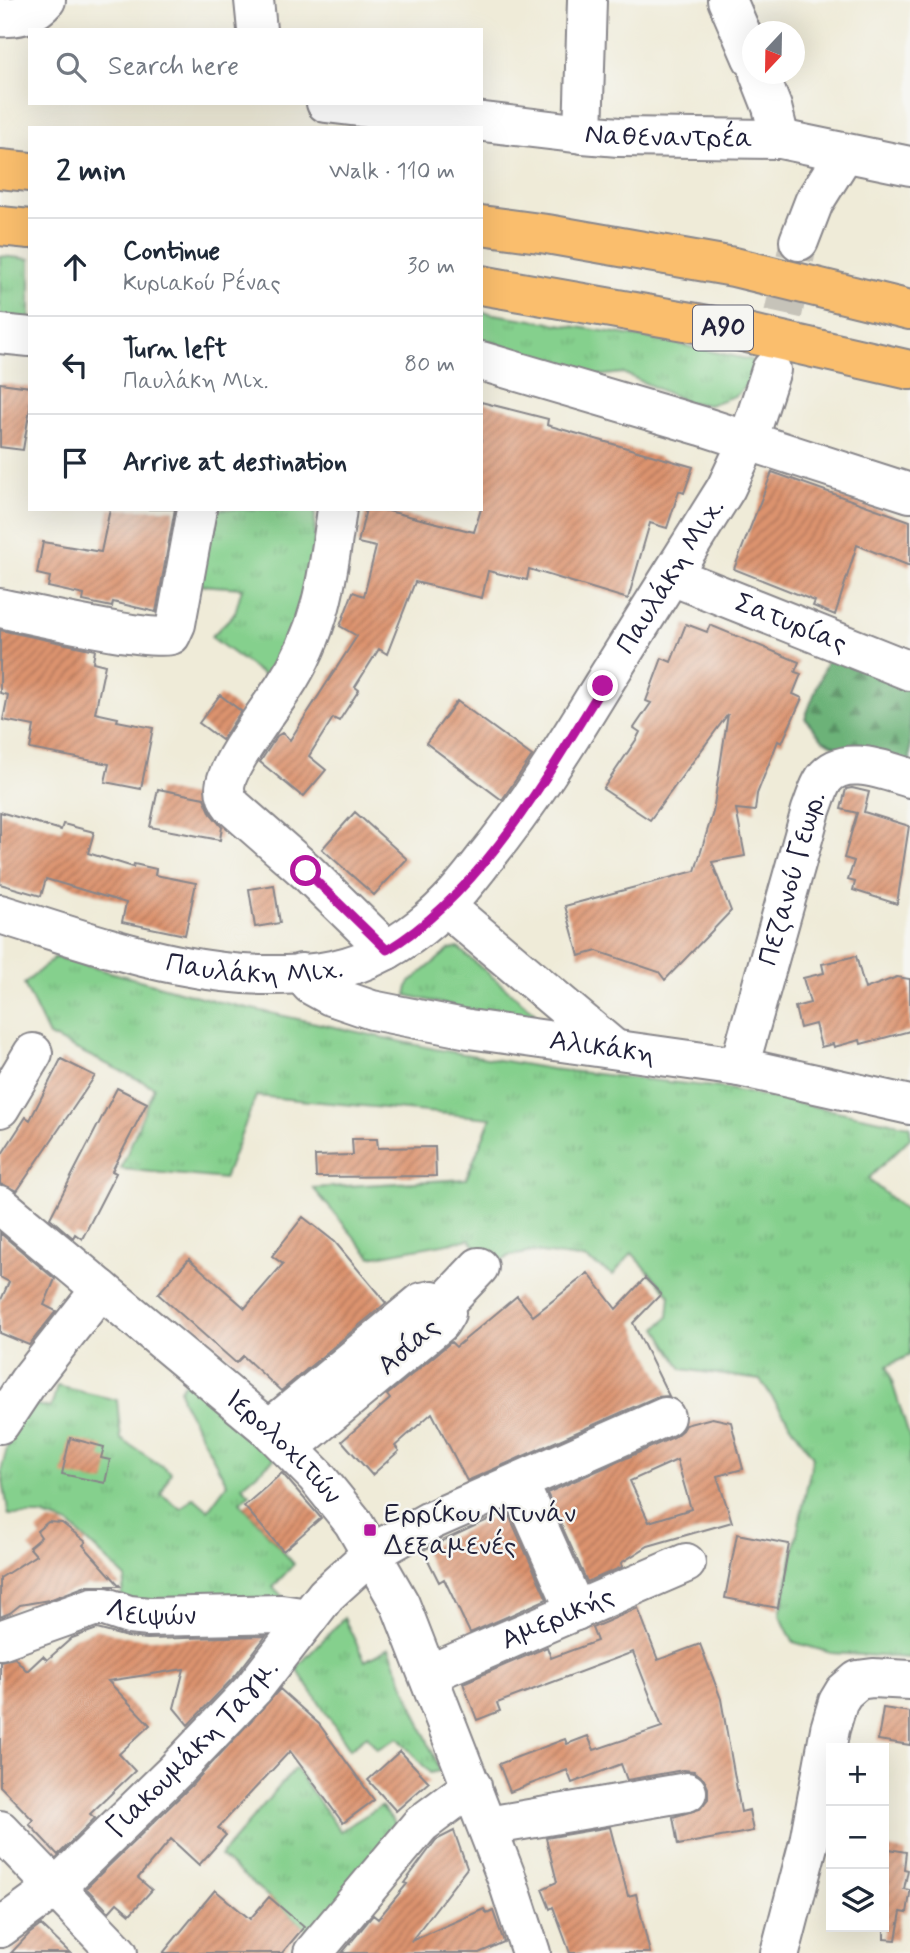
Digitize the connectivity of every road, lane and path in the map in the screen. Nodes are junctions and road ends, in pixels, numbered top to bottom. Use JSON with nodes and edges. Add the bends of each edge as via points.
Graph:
{"nodes":[{"id":1,"x":46,"y":0,"type":"edge"},
{"id":2,"x":254,"y":0,"type":"edge"},
{"id":3,"x":587,"y":0,"type":"edge"},
{"id":4,"x":727,"y":0,"type":"edge"},
{"id":5,"x":0,"y":18,"type":"edge"},
{"id":6,"x":257,"y":28,"type":"edge"},
{"id":7,"x":742,"y":35,"type":"edge"},
{"id":8,"x":763,"y":84,"type":"edge"},
{"id":9,"x":343,"y":105,"type":"edge"},
{"id":10,"x":583,"y":134,"type":"junction"},
{"id":11,"x":780,"y":139,"type":"junction"},
{"id":12,"x":844,"y":154,"type":"junction"},
{"id":13,"x":910,"y":166,"type":"edge"},
{"id":14,"x":0,"y":169,"type":"edge"},
{"id":15,"x":28,"y":172,"type":"edge"},
{"id":16,"x":483,"y":225,"type":"edge"},
{"id":17,"x":0,"y":226,"type":"edge"},
{"id":18,"x":28,"y":229,"type":"edge"},
{"id":19,"x":799,"y":241,"type":"tunnel mouth"},
{"id":20,"x":483,"y":285,"type":"edge"},
{"id":21,"x":910,"y":310,"type":"edge"},
{"id":22,"x":0,"y":334,"type":"edge"},
{"id":23,"x":28,"y":337,"type":"edge"},
{"id":24,"x":483,"y":361,"type":"edge"},
{"id":25,"x":771,"y":370,"type":"tunnel mouth"},
{"id":26,"x":910,"y":370,"type":"edge"},
{"id":27,"x":748,"y":441,"type":"junction"},
{"id":28,"x":910,"y":493,"type":"edge"},
{"id":29,"x":197,"y":511,"type":"edge"},
{"id":30,"x":337,"y":511,"type":"edge"},
{"id":31,"x":672,"y":576,"type":"junction"},
{"id":32,"x":0,"y":608,"type":"edge"},
{"id":33,"x":910,"y":671,"type":"edge"},
{"id":34,"x":910,"y":778,"type":"edge"},
{"id":35,"x":445,"y":906,"type":"junction"},
{"id":36,"x":0,"y":914,"type":"edge"},
{"id":37,"x":387,"y":950,"type":"junction"},
{"id":38,"x":301,"y":973,"type":"junction"},
{"id":39,"x":613,"y":1048,"type":"junction"},
{"id":40,"x":33,"y":1053,"type":"dead end"},
{"id":41,"x":739,"y":1067,"type":"junction"},
{"id":42,"x":910,"y":1105,"type":"edge"},
{"id":43,"x":0,"y":1108,"type":"edge"},
{"id":44,"x":0,"y":1205,"type":"edge"},
{"id":45,"x":479,"y":1267,"type":"dead end"},
{"id":46,"x":102,"y":1289,"type":"junction"},
{"id":47,"x":14,"y":1376,"type":"edge"},
{"id":48,"x":665,"y":1417,"type":"dead end"},
{"id":49,"x":0,"y":1424,"type":"edge"},
{"id":50,"x":279,"y":1439,"type":"junction"},
{"id":51,"x":519,"y":1483,"type":"junction"},
{"id":52,"x":372,"y":1553,"type":"junction"},
{"id":53,"x":686,"y":1563,"type":"dead end"},
{"id":54,"x":576,"y":1611,"type":"junction"},
{"id":55,"x":308,"y":1618,"type":"junction"},
{"id":56,"x":0,"y":1640,"type":"edge"},
{"id":57,"x":429,"y":1674,"type":"junction"},
{"id":58,"x":910,"y":1680,"type":"edge"},
{"id":59,"x":472,"y":1786,"type":"junction"},
{"id":60,"x":687,"y":1792,"type":"dead end"},
{"id":61,"x":488,"y":1826,"type":"junction"},
{"id":62,"x":0,"y":1830,"type":"edge"},
{"id":63,"x":56,"y":1887,"type":"junction"},
{"id":64,"x":0,"y":1928,"type":"edge"},
{"id":65,"x":118,"y":1953,"type":"edge"},
{"id":66,"x":313,"y":1953,"type":"edge"},
{"id":67,"x":531,"y":1953,"type":"edge"},
{"id":68,"x":780,"y":1953,"type":"edge"}],
"edges":[{"from":1,"to":5,"type":"street","via":[[34,11]]},
{"from":2,"to":6,"type":"street"},
{"from":3,"to":10,"type":"street","name":"Ναθεναντρέα"},
{"from":4,"to":7,"type":"street"},
{"from":8,"to":11,"type":"street"},
{"from":9,"to":10,"type":"street"},
{"from":10,"to":11,"type":"street","name":"Ναθεναντρέα"},
{"from":11,"to":12,"type":"street","name":"Ναθεναντρέα"},
{"from":12,"to":13,"type":"street","name":"Ναθεναντρέα"},
{"from":12,"to":19,"type":"street","via":[[814,201]]},
{"from":14,"to":15,"type":"highway"},
{"from":16,"to":21,"type":"highway","number":"Α90","via":[[734,267]]},
{"from":17,"to":18,"type":"highway"},
{"from":20,"to":26,"type":"highway","number":"Α90","via":[[725,328]]},
{"from":22,"to":23,"type":"street"},
{"from":24,"to":27,"type":"street"},
{"from":25,"to":27,"type":"street","name":"Παυλάκη Μιχ."},
{"from":27,"to":28,"type":"street"},
{"from":27,"to":31,"type":"street","name":"Παυλάκη Μιχ.","via":[[726,488]]},
{"from":29,"to":32,"type":"street","via":[[171,635],[132,633]]},
{"from":30,"to":37,"type":"street","via":[[323,602],[309,643],[237,759],[225,789],[233,807]]},
{"from":31,"to":33,"type":"street","name":"Σατυρίας"},
{"from":31,"to":35,"type":"street","name":"Παυλάκη Μιχ.","via":[[541,783]]},
{"from":34,"to":41,"type":"street","name":"Πεζανού Γεωρ.","via":[[848,766],[837,767],[824,779],[811,810]]},
{"from":35,"to":37,"type":"street","name":"Παυλάκη Μιχ."},
{"from":35,"to":39,"type":"street"},
{"from":36,"to":38,"type":"street","name":"Παυλάκη Μιχ.","via":[[192,968],[246,974]]},
{"from":37,"to":38,"type":"street","name":"Παυλάκη Μιχ.","via":[[338,969]]},
{"from":38,"to":39,"type":"street","name":"Αλικάκη","via":[[318,990],[372,1010],[468,1029]]},
{"from":39,"to":41,"type":"street","name":"Αλικάκη"},
{"from":40,"to":43,"type":"street"},
{"from":41,"to":42,"type":"street","name":"Αλικάκη"},
{"from":44,"to":46,"type":"street","name":"Ιερολοχιτών"},
{"from":45,"to":50,"type":"street","name":"Ασίας","via":[[444,1304],[446,1313],[440,1323]]},
{"from":46,"to":47,"type":"street"},
{"from":46,"to":50,"type":"street","name":"Ιερολοχιτών"},
{"from":47,"to":49,"type":"street"},
{"from":48,"to":51,"type":"street","name":"Γιακουμάκη Ταγμ."},
{"from":50,"to":52,"type":"street","name":"Ιερολοχιτών","via":[[332,1495]]},
{"from":51,"to":52,"type":"street","name":"Γιακουμάκη Ταγμ.","via":[[430,1521]]},
{"from":51,"to":54,"type":"street"},
{"from":52,"to":55,"type":"street","name":"Γιακουμάκη Ταγμ.","via":[[333,1587]]},
{"from":52,"to":57,"type":"street","name":"Ιερολοχιτών","via":[[400,1604]]},
{"from":53,"to":54,"type":"street","name":"Αμερικής"},
{"from":54,"to":57,"type":"street","name":"Αμερικής"},
{"from":55,"to":56,"type":"street","name":"Λειψών","via":[[281,1614],[149,1617],[99,1606]]},
{"from":55,"to":63,"type":"street","name":"Γιακουμάκη Ταγμ.","via":[[235,1709]]},
{"from":57,"to":59,"type":"street","name":"Ιερολοχιτών"},
{"from":58,"to":68,"type":"street","via":[[858,1680],[838,1702]]},
{"from":59,"to":61,"type":"street","name":"Ιερολοχιτών"},
{"from":59,"to":66,"type":"street","via":[[421,1824]]},
{"from":60,"to":61,"type":"street"},
{"from":61,"to":67,"type":"street","name":"Ιερολοχιτών"},
{"from":62,"to":63,"type":"street"},
{"from":63,"to":64,"type":"street","name":"Γιακουμάκη Ταγμ."},
{"from":63,"to":65,"type":"street"}]}
